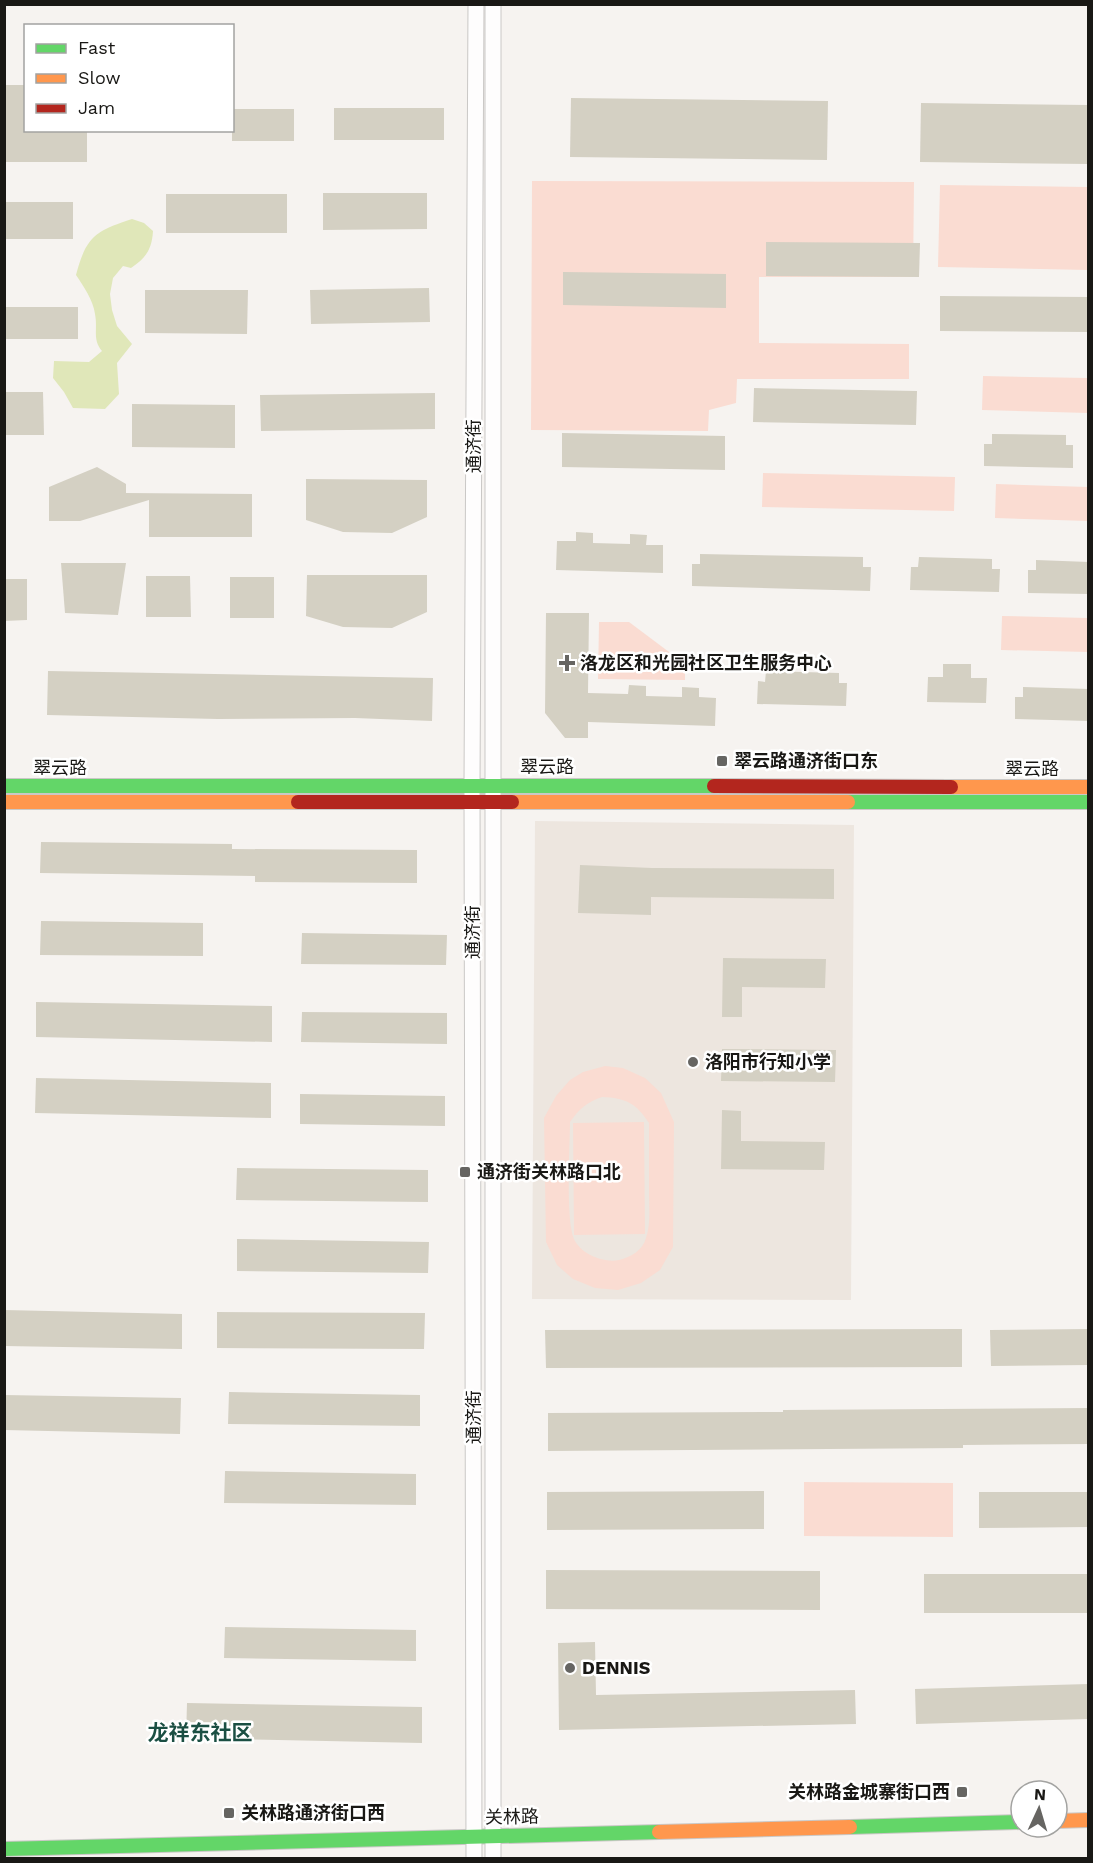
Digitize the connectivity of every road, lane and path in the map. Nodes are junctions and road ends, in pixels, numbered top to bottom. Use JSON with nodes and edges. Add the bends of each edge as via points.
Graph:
{"nodes":[{"id":1,"x":476,"y":4,"type":"edge"},
{"id":2,"x":493,"y":4,"type":"edge"},
{"id":3,"x":472,"y":785,"type":"junction"},
{"id":4,"x":493,"y":785,"type":"junction"},
{"id":5,"x":4,"y":786,"type":"edge"},
{"id":6,"x":1089,"y":787,"type":"edge"},
{"id":7,"x":4,"y":802,"type":"edge"},
{"id":8,"x":472,"y":802,"type":"junction"},
{"id":9,"x":493,"y":802,"type":"junction"},
{"id":10,"x":1089,"y":802,"type":"edge"},
{"id":11,"x":1089,"y":1820,"type":"edge"},
{"id":12,"x":1069,"y":1821,"type":"edge"},
{"id":13,"x":1009,"y":1822,"type":"edge"},
{"id":14,"x":474,"y":1836,"type":"junction"},
{"id":15,"x":493,"y":1836,"type":"junction"},
{"id":16,"x":4,"y":1849,"type":"edge"},
{"id":17,"x":474,"y":1858,"type":"edge"},
{"id":18,"x":493,"y":1858,"type":"edge"}],
"edges":[{"from":1,"to":3,"type":"street","name":"通济街"},
{"from":2,"to":4,"type":"street","name":"通济街"},
{"from":3,"to":4,"type":"street","name":"翠云路"},
{"from":3,"to":5,"type":"street","name":"翠云路"},
{"from":3,"to":8,"type":"street","name":"通济街"},
{"from":4,"to":6,"type":"street","name":"翠云路"},
{"from":4,"to":9,"type":"street","name":"通济街"},
{"from":7,"to":8,"type":"street","name":"翠云路"},
{"from":8,"to":9,"type":"street","name":"翠云路"},
{"from":8,"to":14,"type":"street","name":"通济街"},
{"from":9,"to":10,"type":"street","name":"翠云路"},
{"from":9,"to":15,"type":"street","name":"通济街"},
{"from":11,"to":12,"type":"street"},
{"from":13,"to":15,"type":"street","name":"关林路"},
{"from":14,"to":15,"type":"street","name":"关林路"},
{"from":14,"to":16,"type":"street","name":"关林路"},
{"from":14,"to":17,"type":"street","name":"通济街"},
{"from":15,"to":18,"type":"street","name":"通济街"}]}
